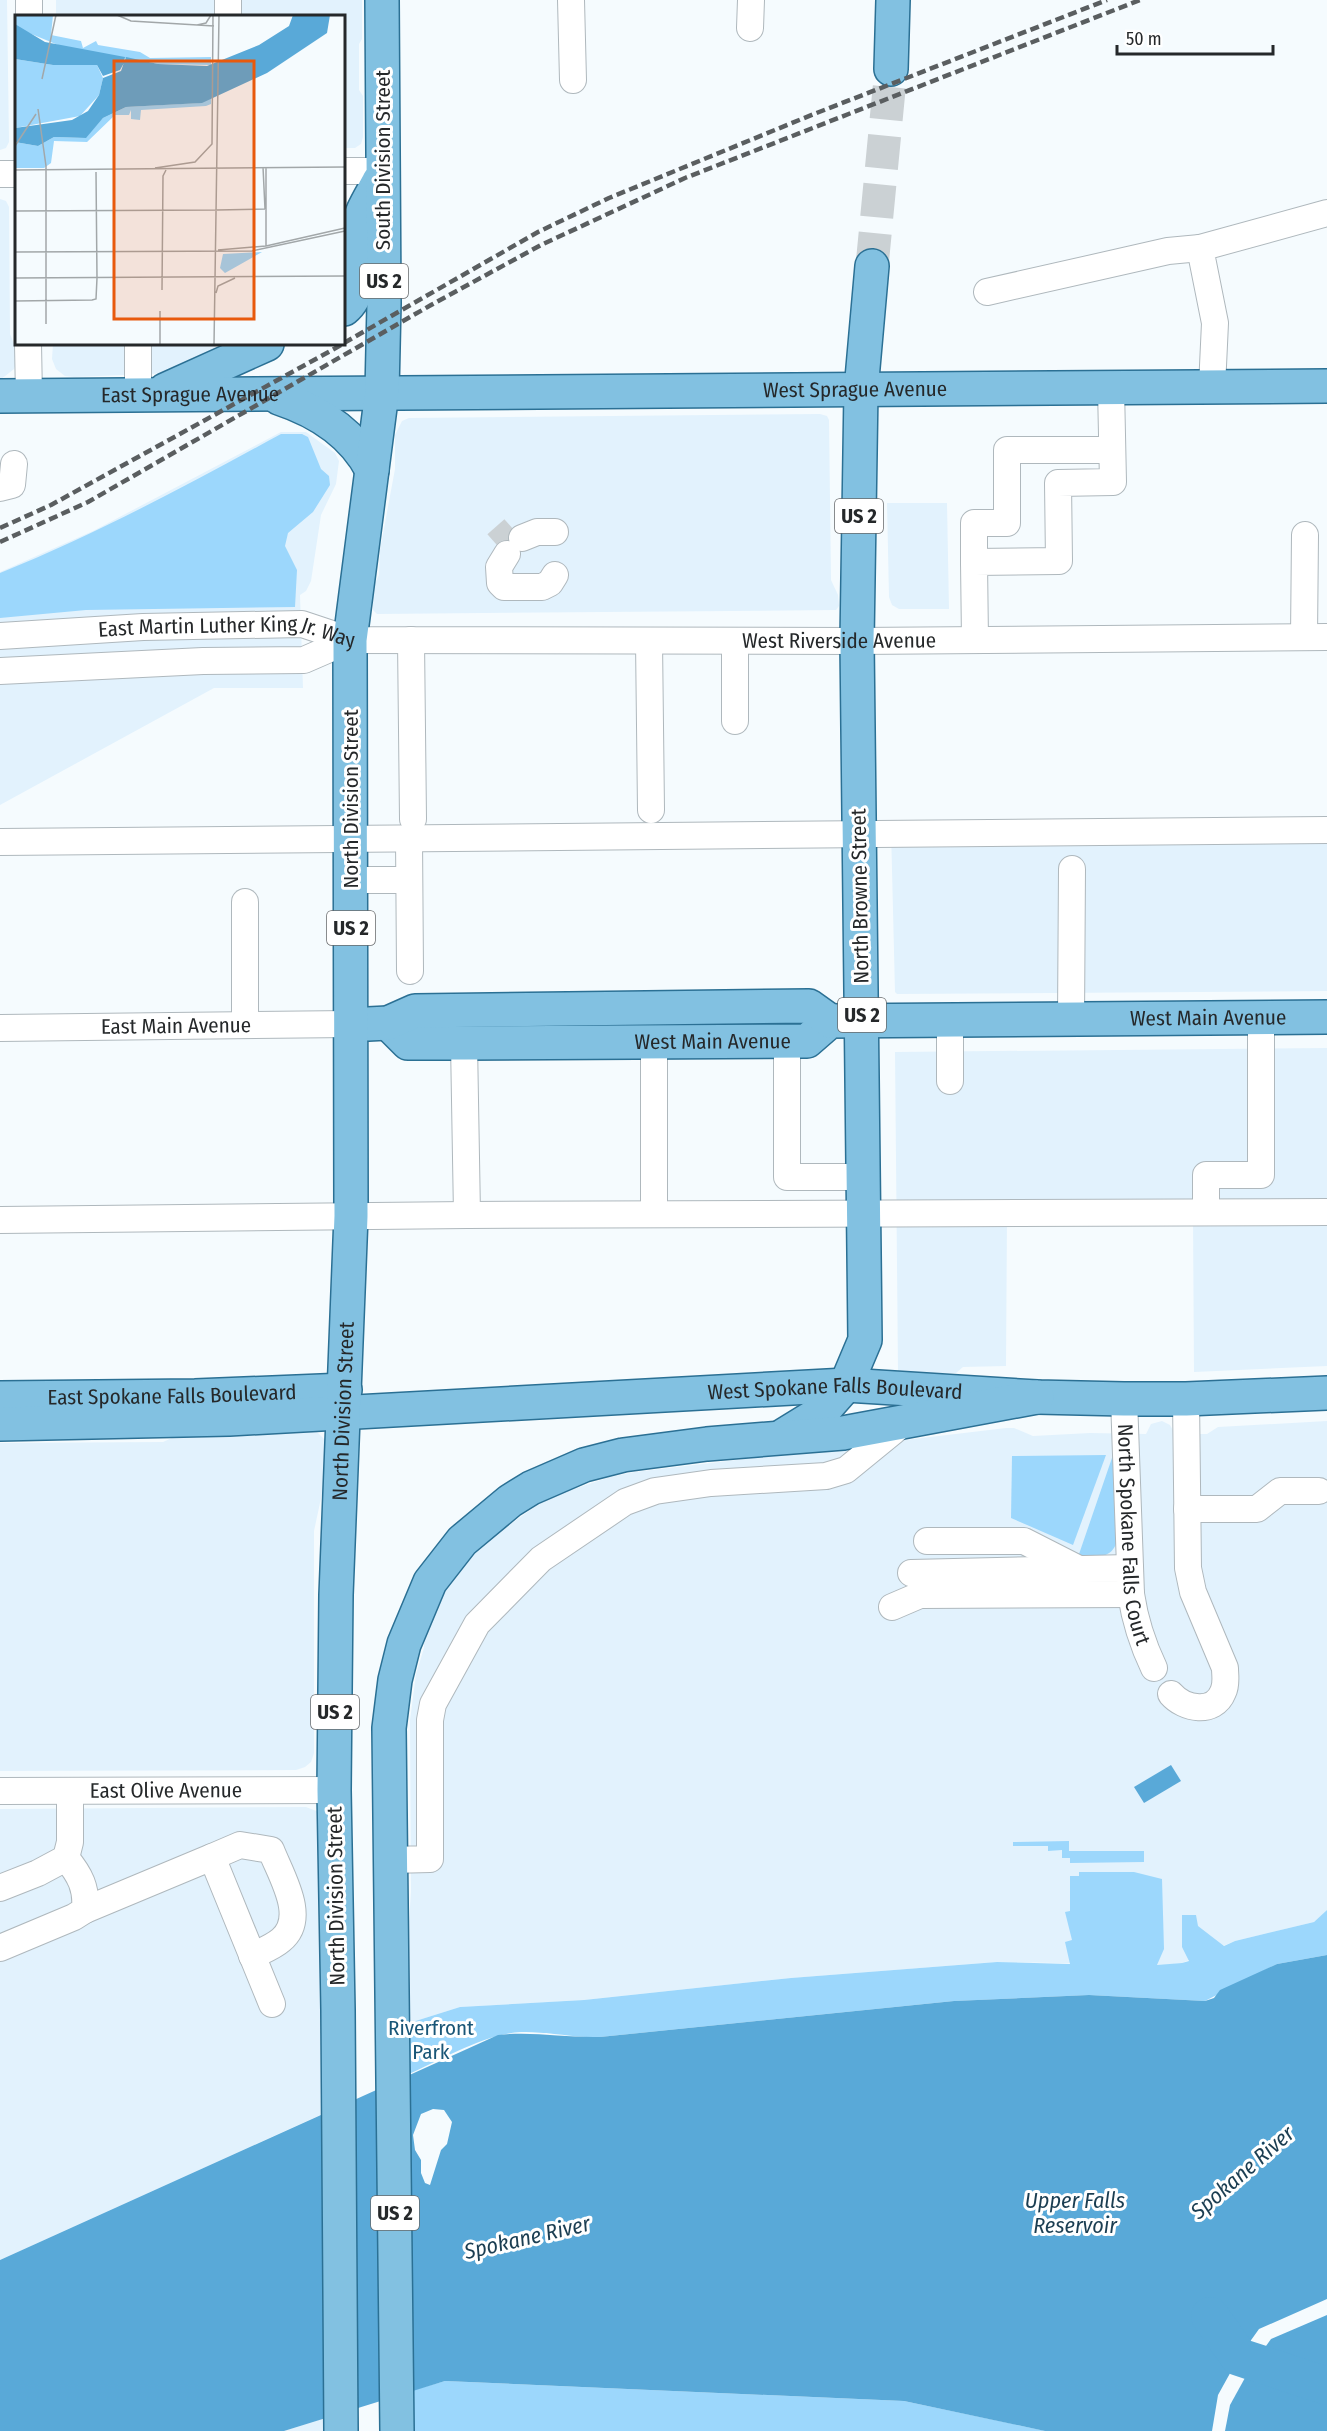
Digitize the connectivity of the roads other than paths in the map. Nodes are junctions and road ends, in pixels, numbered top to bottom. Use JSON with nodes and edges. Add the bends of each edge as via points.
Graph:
{"nodes":[{"id":1,"x":382,"y":0,"type":"edge"},
{"id":2,"x":571,"y":0,"type":"edge"},
{"id":3,"x":751,"y":0,"type":"edge"},
{"id":4,"x":892,"y":0,"type":"edge"},
{"id":5,"x":750,"y":28,"type":"dead end"},
{"id":6,"x":891,"y":69,"type":"tunnel mouth"},
{"id":7,"x":573,"y":80,"type":"dead end"},
{"id":8,"x":345,"y":171,"type":"edge"},
{"id":9,"x":384,"y":171,"type":"junction"},
{"id":10,"x":1327,"y":213,"type":"edge"},
{"id":11,"x":1200,"y":248,"type":"junction"},
{"id":12,"x":872,"y":266,"type":"tunnel mouth"},
{"id":13,"x":987,"y":292,"type":"dead end"},
{"id":14,"x":345,"y":308,"type":"edge"},
{"id":15,"x":28,"y":345,"type":"edge"},
{"id":16,"x":138,"y":345,"type":"edge"},
{"id":17,"x":265,"y":345,"type":"edge"},
{"id":18,"x":1327,"y":386,"type":"edge"},
{"id":19,"x":1212,"y":387,"type":"junction"},
{"id":20,"x":1111,"y":388,"type":"junction"},
{"id":21,"x":861,"y":390,"type":"junction"},
{"id":22,"x":382,"y":392,"type":"junction"},
{"id":23,"x":267,"y":394,"type":"junction"},
{"id":24,"x":14,"y":396,"type":"edge"},
{"id":25,"x":145,"y":396,"type":"junction"},
{"id":26,"x":1112,"y":450,"type":"junction"},
{"id":27,"x":14,"y":465,"type":"dead end"},
{"id":28,"x":372,"y":470,"type":"junction"},
{"id":29,"x":0,"y":488,"type":"edge"},
{"id":30,"x":1305,"y":535,"type":"dead end"},
{"id":31,"x":522,"y":538,"type":"tunnel mouth"},
{"id":32,"x":974,"y":562,"type":"junction"},
{"id":33,"x":555,"y":575,"type":"dead end"},
{"id":34,"x":0,"y":636,"type":"edge"},
{"id":35,"x":1316,"y":637,"type":"edge"},
{"id":36,"x":350,"y":640,"type":"junction"},
{"id":37,"x":411,"y":640,"type":"junction"},
{"id":38,"x":650,"y":640,"type":"junction"},
{"id":39,"x":975,"y":640,"type":"junction"},
{"id":40,"x":735,"y":641,"type":"junction"},
{"id":41,"x":857,"y":641,"type":"junction"},
{"id":42,"x":0,"y":672,"type":"edge"},
{"id":43,"x":735,"y":722,"type":"dead end"},
{"id":44,"x":651,"y":810,"type":"dead end"},
{"id":45,"x":411,"y":828,"type":"junction"},
{"id":46,"x":1327,"y":830,"type":"edge"},
{"id":47,"x":860,"y":834,"type":"junction"},
{"id":48,"x":352,"y":838,"type":"junction"},
{"id":49,"x":0,"y":842,"type":"edge"},
{"id":50,"x":1072,"y":869,"type":"dead end"},
{"id":51,"x":351,"y":880,"type":"junction"},
{"id":52,"x":409,"y":880,"type":"junction"},
{"id":53,"x":245,"y":902,"type":"dead end"},
{"id":54,"x":410,"y":971,"type":"dead end"},
{"id":55,"x":1261,"y":1017,"type":"junction"},
{"id":56,"x":1327,"y":1017,"type":"edge"},
{"id":57,"x":862,"y":1020,"type":"junction"},
{"id":58,"x":950,"y":1020,"type":"junction"},
{"id":59,"x":1071,"y":1020,"type":"junction"},
{"id":60,"x":830,"y":1021,"type":"junction"},
{"id":61,"x":388,"y":1023,"type":"junction"},
{"id":62,"x":245,"y":1024,"type":"junction"},
{"id":63,"x":350,"y":1024,"type":"junction"},
{"id":64,"x":0,"y":1028,"type":"edge"},
{"id":65,"x":654,"y":1041,"type":"junction"},
{"id":66,"x":787,"y":1041,"type":"junction"},
{"id":67,"x":464,"y":1043,"type":"junction"},
{"id":68,"x":950,"y":1081,"type":"dead end"},
{"id":69,"x":862,"y":1177,"type":"junction"},
{"id":70,"x":1206,"y":1212,"type":"junction"},
{"id":71,"x":1327,"y":1212,"type":"edge"},
{"id":72,"x":862,"y":1213,"type":"junction"},
{"id":73,"x":654,"y":1214,"type":"junction"},
{"id":74,"x":467,"y":1215,"type":"junction"},
{"id":75,"x":351,"y":1216,"type":"junction"},
{"id":76,"x":0,"y":1220,"type":"edge"},
{"id":77,"x":846,"y":1386,"type":"junction"},
{"id":78,"x":1327,"y":1393,"type":"edge"},
{"id":79,"x":1037,"y":1397,"type":"junction"},
{"id":80,"x":0,"y":1398,"type":"edge"},
{"id":81,"x":1124,"y":1399,"type":"junction"},
{"id":82,"x":1186,"y":1399,"type":"junction"},
{"id":83,"x":344,"y":1402,"type":"junction"},
{"id":84,"x":906,"y":1421,"type":"junction"},
{"id":85,"x":0,"y":1424,"type":"edge"},
{"id":86,"x":782,"y":1437,"type":"junction"},
{"id":87,"x":1319,"y":1491,"type":"dead end"},
{"id":88,"x":1187,"y":1509,"type":"junction"},
{"id":89,"x":927,"y":1541,"type":"dead end"},
{"id":90,"x":1130,"y":1568,"type":"junction"},
{"id":91,"x":1080,"y":1569,"type":"junction"},
{"id":92,"x":911,"y":1573,"type":"dead end"},
{"id":93,"x":1131,"y":1594,"type":"junction"},
{"id":94,"x":892,"y":1607,"type":"dead end"},
{"id":95,"x":1154,"y":1668,"type":"dead end"},
{"id":96,"x":1170,"y":1694,"type":"dead end"},
{"id":97,"x":334,"y":1790,"type":"junction"},
{"id":98,"x":0,"y":1791,"type":"edge"},
{"id":99,"x":70,"y":1792,"type":"junction"},
{"id":100,"x":212,"y":1857,"type":"junction"},
{"id":101,"x":66,"y":1858,"type":"junction"},
{"id":102,"x":391,"y":1860,"type":"junction"},
{"id":103,"x":0,"y":1888,"type":"edge"},
{"id":104,"x":85,"y":1910,"type":"junction"},
{"id":105,"x":0,"y":1948,"type":"edge"},
{"id":106,"x":252,"y":1956,"type":"junction"},
{"id":107,"x":272,"y":2004,"type":"dead end"},
{"id":108,"x":341,"y":2431,"type":"edge"},
{"id":109,"x":397,"y":2431,"type":"edge"}],
"edges":[{"from":1,"to":9,"type":"main road","name":"South Division Street","number":"US 2"},
{"from":2,"to":7,"type":"street"},
{"from":3,"to":5,"type":"street"},
{"from":4,"to":6,"type":"main road"},
{"from":8,"to":9,"type":"street"},
{"from":9,"to":14,"type":"main road","via":[[358,226],[357,288]]},
{"from":9,"to":22,"type":"main road","name":"South Division Street","number":"US 2"},
{"from":10,"to":11,"type":"street"},
{"from":11,"to":13,"type":"street","via":[[1168,251]]},
{"from":11,"to":19,"type":"street","via":[[1215,323]]},
{"from":12,"to":21,"type":"main road","number":"US 2"},
{"from":15,"to":24,"type":"street"},
{"from":16,"to":25,"type":"street"},
{"from":17,"to":25,"type":"main road"},
{"from":18,"to":19,"type":"main road","name":"West Sprague Avenue"},
{"from":19,"to":20,"type":"main road","name":"West Sprague Avenue"},
{"from":20,"to":21,"type":"main road","name":"West Sprague Avenue"},
{"from":20,"to":26,"type":"street"},
{"from":21,"to":22,"type":"main road","name":"West Sprague Avenue"},
{"from":21,"to":41,"type":"main road","name":"North Browne Street","number":"US 2"},
{"from":22,"to":23,"type":"main road","name":"East Sprague Avenue"},
{"from":22,"to":28,"type":"main road","name":"North Division Street","number":"US 2"},
{"from":23,"to":25,"type":"main road","name":"East Sprague Avenue"},
{"from":23,"to":28,"type":"main road","via":[[301,406],[334,425],[352,440]]},
{"from":24,"to":25,"type":"main road","name":"East Sprague Avenue"},
{"from":26,"to":32,"type":"street","via":[[1007,450],[1007,523],[974,523]]},
{"from":26,"to":32,"type":"street","via":[[1113,482],[1058,483],[1059,561]]},
{"from":27,"to":29,"type":"street","via":[[12,485]]},
{"from":28,"to":36,"type":"main road","name":"North Division Street","number":"US 2"},
{"from":30,"to":35,"type":"street"},
{"from":31,"to":33,"type":"street","via":[[499,567],[500,583],[504,587],[542,587],[550,584]]},
{"from":32,"to":39,"type":"street"},
{"from":34,"to":36,"type":"street","name":"East Martin Luther King Jr. Way","via":[[143,627],[302,624]]},
{"from":35,"to":39,"type":"street","name":"West Riverside Avenue"},
{"from":36,"to":37,"type":"street","name":"West Riverside Avenue"},
{"from":36,"to":42,"type":"street","name":"East Martin Luther King Jr. Way","via":[[304,660]]},
{"from":36,"to":48,"type":"main road","name":"North Division Street","number":"US 2"},
{"from":37,"to":38,"type":"street","name":"West Riverside Avenue"},
{"from":37,"to":45,"type":"street"},
{"from":38,"to":40,"type":"street","name":"West Riverside Avenue"},
{"from":38,"to":44,"type":"street"},
{"from":39,"to":41,"type":"street","name":"West Riverside Avenue"},
{"from":40,"to":41,"type":"street","name":"West Riverside Avenue"},
{"from":40,"to":43,"type":"street"},
{"from":41,"to":47,"type":"main road","name":"North Browne Street","number":"US 2"},
{"from":45,"to":47,"type":"street"},
{"from":45,"to":48,"type":"street"},
{"from":45,"to":52,"type":"street"},
{"from":46,"to":47,"type":"street"},
{"from":47,"to":57,"type":"main road","name":"North Browne Street","number":"US 2"},
{"from":48,"to":49,"type":"street"},
{"from":48,"to":51,"type":"main road","name":"North Division Street","number":"US 2"},
{"from":50,"to":59,"type":"street"},
{"from":51,"to":52,"type":"street"},
{"from":51,"to":63,"type":"main road","name":"North Division Street","number":"US 2"},
{"from":52,"to":54,"type":"street"},
{"from":53,"to":62,"type":"street"},
{"from":55,"to":56,"type":"main road","name":"West Main Avenue"},
{"from":55,"to":59,"type":"main road","name":"West Main Avenue"},
{"from":55,"to":70,"type":"street","via":[[1261,1175],[1206,1175]]},
{"from":57,"to":58,"type":"main road","name":"West Main Avenue"},
{"from":57,"to":60,"type":"main road","name":"West Main Avenue"},
{"from":57,"to":69,"type":"main road","name":"North Browne Street","number":"US 2"},
{"from":58,"to":59,"type":"main road","name":"West Main Avenue"},
{"from":58,"to":68,"type":"street"},
{"from":60,"to":61,"type":"main road","via":[[809,1006],[415,1011]]},
{"from":60,"to":66,"type":"main road","name":"West Main Avenue","via":[[807,1041]]},
{"from":61,"to":63,"type":"main road"},
{"from":61,"to":67,"type":"main road","name":"West Main Avenue","via":[[408,1043]]},
{"from":62,"to":63,"type":"street","name":"East Main Avenue"},
{"from":62,"to":64,"type":"street","name":"East Main Avenue"},
{"from":63,"to":75,"type":"main road","name":"North Division Street","number":"US 2"},
{"from":65,"to":66,"type":"main road","name":"West Main Avenue"},
{"from":65,"to":67,"type":"main road","name":"West Main Avenue"},
{"from":65,"to":73,"type":"street"},
{"from":66,"to":69,"type":"street","via":[[787,1177]]},
{"from":67,"to":74,"type":"street"},
{"from":69,"to":72,"type":"main road","name":"North Browne Street","number":"US 2"},
{"from":70,"to":71,"type":"street"},
{"from":70,"to":72,"type":"street"},
{"from":72,"to":73,"type":"street"},
{"from":72,"to":77,"type":"main road","name":"North Browne Street","number":"US 2","via":[[865,1340]]},
{"from":73,"to":74,"type":"street"},
{"from":74,"to":75,"type":"street"},
{"from":75,"to":76,"type":"street"},
{"from":75,"to":83,"type":"main road","name":"North Division Street","number":"US 2"},
{"from":77,"to":79,"type":"main road","name":"West Spokane Falls Boulevard"},
{"from":77,"to":83,"type":"main road","name":"West Spokane Falls Boulevard"},
{"from":77,"to":86,"type":"main road","name":"North Browne Street","number":"US 2","via":[[823,1412]]},
{"from":78,"to":82,"type":"main road","name":"West Spokane Falls Boulevard"},
{"from":79,"to":81,"type":"main road","name":"West Spokane Falls Boulevard"},
{"from":79,"to":84,"type":"main road"},
{"from":80,"to":83,"type":"main road","name":"East Spokane Falls Boulevard","via":[[195,1396]]},
{"from":81,"to":82,"type":"main road","name":"West Spokane Falls Boulevard"},
{"from":81,"to":90,"type":"street","name":"North Spokane Falls Court"},
{"from":82,"to":88,"type":"street"},
{"from":83,"to":85,"type":"main road","name":"East Spokane Falls Boulevard","via":[[188,1420]]},
{"from":83,"to":97,"type":"main road","name":"North Division Street","number":"US 2","via":[[336,1595]]},
{"from":84,"to":86,"type":"main road","via":[[843,1433]]},
{"from":84,"to":102,"type":"street","via":[[846,1470],[826,1476],[711,1483],[655,1491],[625,1502],[541,1559],[477,1624],[433,1704],[430,1859]]},
{"from":86,"to":102,"type":"main road","number":"US 2","via":[[623,1455],[584,1465],[510,1501],[462,1541],[430,1582],[404,1644],[394,1680],[389,1728]]},
{"from":87,"to":88,"type":"street","via":[[1280,1491],[1257,1509]]},
{"from":88,"to":96,"type":"street","via":[[1188,1568],[1193,1592],[1225,1668],[1226,1680],[1221,1697],[1206,1706],[1187,1706]]},
{"from":89,"to":91,"type":"street","via":[[1024,1541]]},
{"from":90,"to":91,"type":"street"},
{"from":90,"to":93,"type":"street","name":"North Spokane Falls Court"},
{"from":91,"to":92,"type":"street"},
{"from":93,"to":94,"type":"street","via":[[921,1595]]},
{"from":93,"to":95,"type":"street","name":"North Spokane Falls Court","via":[[1138,1631]]},
{"from":97,"to":99,"type":"street","name":"East Olive Avenue"},
{"from":97,"to":108,"type":"main road","name":"North Division Street","number":"US 2"},
{"from":98,"to":99,"type":"street","name":"East Olive Avenue"},
{"from":99,"to":101,"type":"street","via":[[70,1842]]},
{"from":100,"to":104,"type":"street"},
{"from":100,"to":106,"type":"street"},
{"from":100,"to":106,"type":"street","via":[[240,1845],[271,1850],[294,1909],[292,1927],[281,1940]]},
{"from":101,"to":103,"type":"street"},
{"from":101,"to":104,"type":"street","via":[[80,1876],[86,1895]]},
{"from":102,"to":109,"type":"main road","number":"US 2"},
{"from":104,"to":105,"type":"street"},
{"from":106,"to":107,"type":"street"}]}
